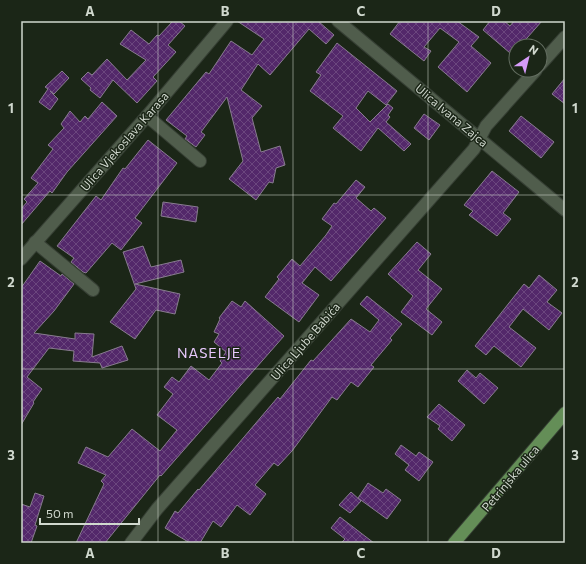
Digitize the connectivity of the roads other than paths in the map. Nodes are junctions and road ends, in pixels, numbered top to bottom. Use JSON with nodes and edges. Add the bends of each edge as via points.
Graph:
{"nodes":[{"id":1,"x":227,"y":21,"type":"edge"},
{"id":2,"x":338,"y":21,"type":"edge"},
{"id":3,"x":565,"y":37,"type":"edge"},
{"id":4,"x":548,"y":56,"type":"edge"},
{"id":5,"x":529,"y":78,"type":"edge"},
{"id":6,"x":147,"y":116,"type":"junction"},
{"id":7,"x":480,"y":138,"type":"junction"},
{"id":8,"x":200,"y":161,"type":"dead end"},
{"id":9,"x":565,"y":210,"type":"edge"},
{"id":10,"x":35,"y":242,"type":"junction"},
{"id":11,"x":21,"y":259,"type":"edge"},
{"id":12,"x":93,"y":290,"type":"dead end"},
{"id":13,"x":565,"y":413,"type":"edge"},
{"id":14,"x":131,"y":543,"type":"edge"},
{"id":15,"x":454,"y":543,"type":"edge"}],
"edges":[{"from":1,"to":6,"type":"street","name":"Ulica Vjekoslava Karasa"},
{"from":2,"to":7,"type":"street","name":"Ulica Ivana Zajca"},
{"from":3,"to":4,"type":"street"},
{"from":5,"to":7,"type":"street","name":"Ulica Ljube Babića","via":[[486,126]]},
{"from":6,"to":8,"type":"street"},
{"from":6,"to":10,"type":"street","name":"Ulica Vjekoslava Karasa"},
{"from":7,"to":9,"type":"street","name":"Ulica Ivana Zajca"},
{"from":7,"to":14,"type":"street","name":"Ulica Ljube Babića","via":[[474,149],[157,509]]},
{"from":10,"to":11,"type":"street","name":"Ulica Vjekoslava Karasa"},
{"from":10,"to":12,"type":"street"},
{"from":13,"to":15,"type":"main road","name":"Petrinjska ulica"}]}
